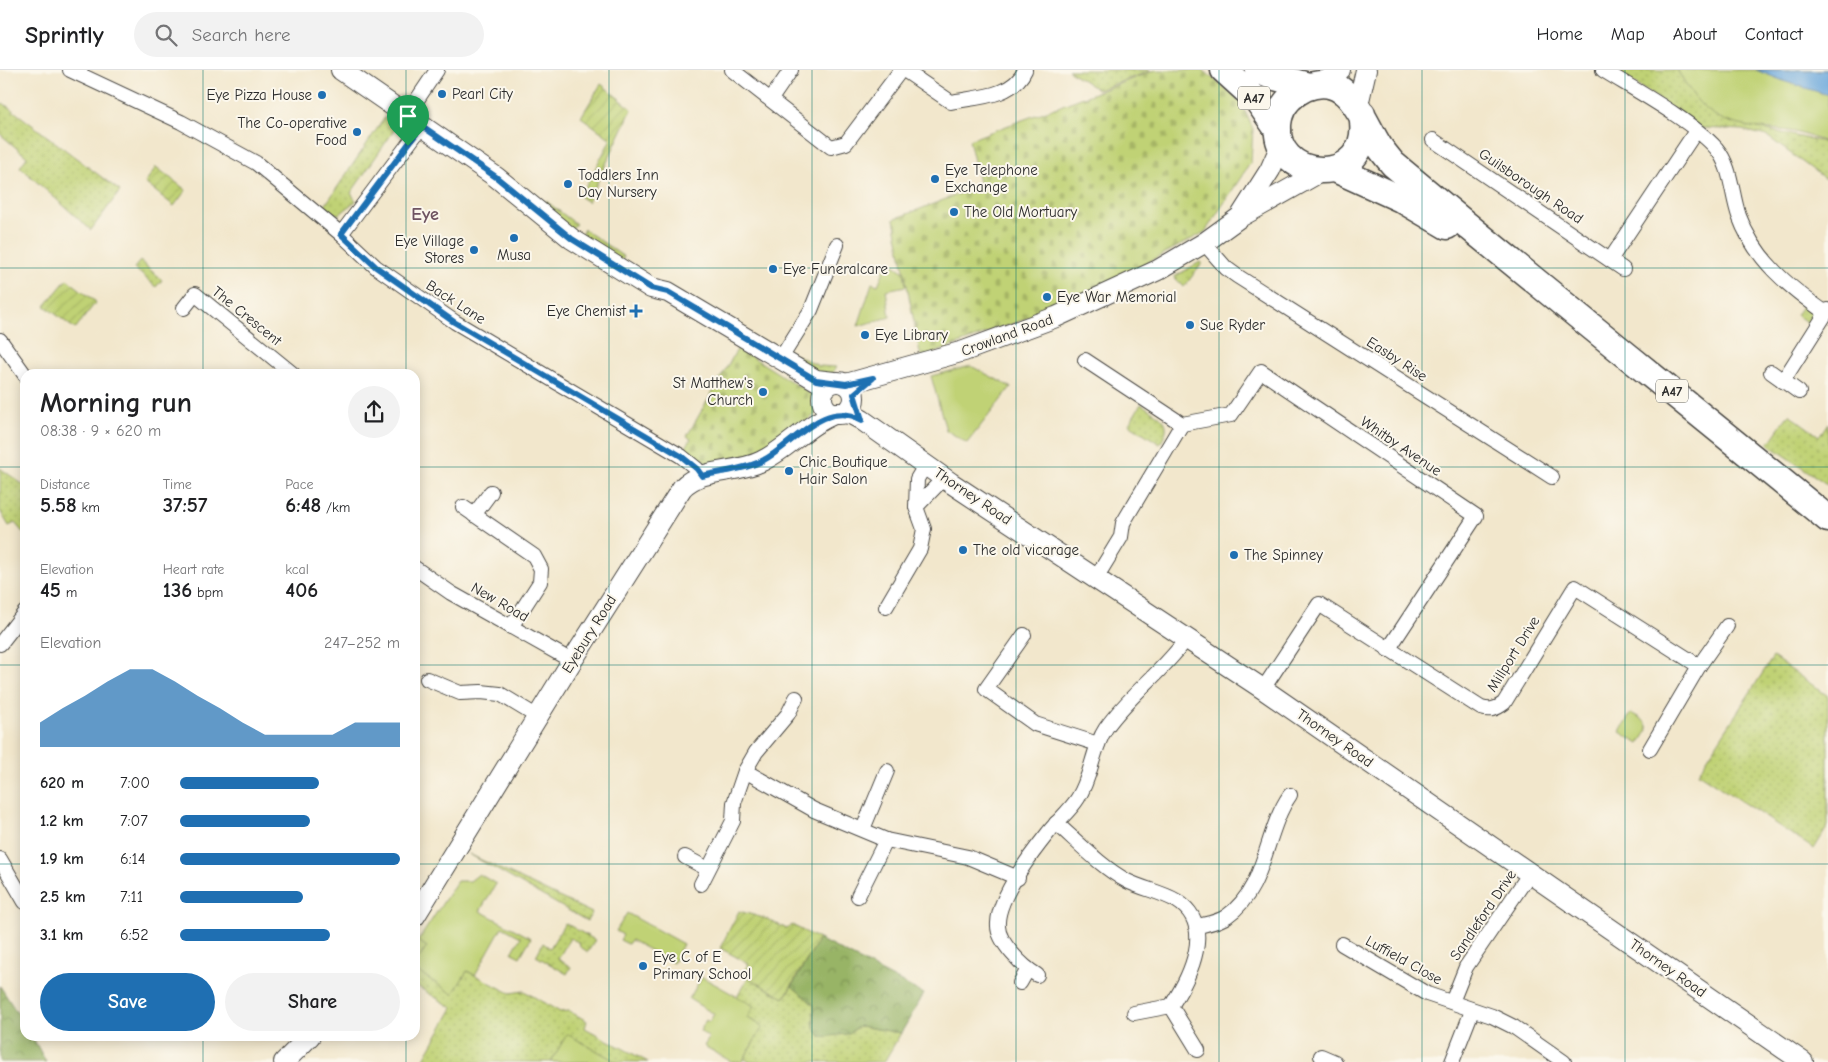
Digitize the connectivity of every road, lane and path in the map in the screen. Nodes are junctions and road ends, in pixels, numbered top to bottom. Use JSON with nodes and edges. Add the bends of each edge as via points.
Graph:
{"nodes":[{"id":1,"x":70,"y":70,"type":"edge"},
{"id":2,"x":341,"y":70,"type":"edge"},
{"id":3,"x":437,"y":70,"type":"edge"},
{"id":4,"x":732,"y":70,"type":"edge"},
{"id":5,"x":791,"y":70,"type":"edge"},
{"id":6,"x":902,"y":70,"type":"edge"},
{"id":7,"x":1025,"y":70,"type":"edge"},
{"id":8,"x":1224,"y":70,"type":"edge"},
{"id":9,"x":1258,"y":70,"type":"edge"},
{"id":10,"x":1366,"y":70,"type":"edge"},
{"id":11,"x":1603,"y":70,"type":"edge"},
{"id":12,"x":1323,"y":80,"type":"edge"},
{"id":13,"x":771,"y":99,"type":"junction"},
{"id":14,"x":1360,"y":109,"type":"junction"},
{"id":15,"x":414,"y":121,"type":"junction"},
{"id":16,"x":1696,"y":130,"type":"junction"},
{"id":17,"x":1280,"y":137,"type":"junction"},
{"id":18,"x":1433,"y":140,"type":"dead end"},
{"id":19,"x":1329,"y":170,"type":"junction"},
{"id":20,"x":1240,"y":218,"type":"junction"},
{"id":21,"x":341,"y":234,"type":"junction"},
{"id":22,"x":1204,"y":243,"type":"junction"},
{"id":23,"x":837,"y":245,"type":"dead end"},
{"id":24,"x":1610,"y":260,"type":"junction"},
{"id":25,"x":1515,"y":266,"type":"junction"},
{"id":26,"x":1623,"y":269,"type":"dead end"},
{"id":27,"x":184,"y":308,"type":"dead end"},
{"id":28,"x":1827,"y":312,"type":"edge"},
{"id":29,"x":0,"y":340,"type":"edge"},
{"id":30,"x":781,"y":358,"type":"junction"},
{"id":31,"x":1085,"y":360,"type":"dead end"},
{"id":32,"x":21,"y":369,"type":"edge"},
{"id":33,"x":287,"y":369,"type":"edge"},
{"id":34,"x":1771,"y":372,"type":"dead end"},
{"id":35,"x":1783,"y":381,"type":"junction"},
{"id":36,"x":1798,"y":392,"type":"dead end"},
{"id":37,"x":835,"y":397,"type":"junction"},
{"id":38,"x":1182,"y":424,"type":"junction"},
{"id":39,"x":926,"y":464,"type":"junction"},
{"id":40,"x":702,"y":476,"type":"junction"},
{"id":41,"x":945,"y":477,"type":"junction"},
{"id":42,"x":1552,"y":477,"type":"dead end"},
{"id":43,"x":491,"y":492,"type":"dead end"},
{"id":44,"x":916,"y":507,"type":"junction"},
{"id":45,"x":1828,"y":519,"type":"edge"},
{"id":46,"x":420,"y":571,"type":"edge"},
{"id":47,"x":1096,"y":578,"type":"junction"},
{"id":48,"x":886,"y":607,"type":"dead end"},
{"id":49,"x":20,"y":618,"type":"edge"},
{"id":50,"x":1727,"y":626,"type":"dead end"},
{"id":51,"x":511,"y":627,"type":"junction"},
{"id":52,"x":1024,"y":635,"type":"dead end"},
{"id":53,"x":1188,"y":638,"type":"junction"},
{"id":54,"x":0,"y":644,"type":"edge"},
{"id":55,"x":1388,"y":650,"type":"junction"},
{"id":56,"x":572,"y":661,"type":"junction"},
{"id":57,"x":1699,"y":666,"type":"junction"},
{"id":58,"x":427,"y":679,"type":"dead end"},
{"id":59,"x":1263,"y":689,"type":"junction"},
{"id":60,"x":796,"y":698,"type":"dead end"},
{"id":61,"x":538,"y":717,"type":"junction"},
{"id":62,"x":1098,"y":744,"type":"junction"},
{"id":63,"x":1650,"y":749,"type":"dead end"},
{"id":64,"x":745,"y":771,"type":"junction"},
{"id":65,"x":888,"y":771,"type":"dead end"},
{"id":66,"x":1290,"y":795,"type":"dead end"},
{"id":67,"x":1056,"y":823,"type":"junction"},
{"id":68,"x":863,"y":829,"type":"junction"},
{"id":69,"x":886,"y":840,"type":"junction"},
{"id":70,"x":685,"y":857,"type":"dead end"},
{"id":71,"x":0,"y":858,"type":"edge"},
{"id":72,"x":708,"y":869,"type":"junction"},
{"id":73,"x":1530,"y":873,"type":"junction"},
{"id":74,"x":1018,"y":878,"type":"junction"},
{"id":75,"x":701,"y":884,"type":"dead end"},
{"id":76,"x":20,"y":893,"type":"edge"},
{"id":77,"x":858,"y":896,"type":"dead end"},
{"id":78,"x":420,"y":908,"type":"edge"},
{"id":79,"x":1198,"y":926,"type":"junction"},
{"id":80,"x":1342,"y":944,"type":"dead end"},
{"id":81,"x":1020,"y":982,"type":"dead end"},
{"id":82,"x":1452,"y":1002,"type":"junction"},
{"id":83,"x":1171,"y":1006,"type":"junction"},
{"id":84,"x":1472,"y":1010,"type":"junction"},
{"id":85,"x":1134,"y":1013,"type":"dead end"},
{"id":86,"x":305,"y":1041,"type":"edge"},
{"id":87,"x":1198,"y":1050,"type":"dead end"},
{"id":88,"x":1321,"y":1056,"type":"dead end"},
{"id":89,"x":284,"y":1062,"type":"edge"},
{"id":90,"x":1335,"y":1062,"type":"edge"},
{"id":91,"x":1452,"y":1062,"type":"edge"},
{"id":92,"x":1564,"y":1062,"type":"edge"},
{"id":93,"x":1804,"y":1062,"type":"edge"}],
"edges":[{"from":1,"to":21,"type":"street","name":"Back Lane","via":[[181,122],[256,164]]},
{"from":2,"to":15,"type":"street"},
{"from":3,"to":15,"type":"street"},
{"from":4,"to":13,"type":"street"},
{"from":5,"to":13,"type":"street"},
{"from":6,"to":7,"type":"street","via":[[951,102],[1009,90]]},
{"from":6,"to":13,"type":"street","via":[[846,143],[831,147]]},
{"from":8,"to":17,"type":"highway","number":"A47","via":[[1258,101]]},
{"from":9,"to":12,"type":"highway","number":"A47"},
{"from":10,"to":14,"type":"street"},
{"from":11,"to":16,"type":"street"},
{"from":12,"to":14,"type":"highway","via":[[1348,94]]},
{"from":12,"to":17,"type":"highway","via":[[1291,97],[1284,107]]},
{"from":14,"to":19,"type":"highway","via":[[1365,127],[1357,153],[1347,163]]},
{"from":14,"to":25,"type":"highway","number":"A47","via":[[1379,146],[1393,164]]},
{"from":15,"to":21,"type":"street"},
{"from":15,"to":30,"type":"street","via":[[496,177],[556,227],[602,259],[651,288],[668,292]]},
{"from":16,"to":24,"type":"street"},
{"from":16,"to":28,"type":"street","via":[[1726,164],[1739,215],[1753,246],[1792,288]]},
{"from":17,"to":19,"type":"highway","via":[[1298,164],[1310,170]]},
{"from":17,"to":20,"type":"street","name":"Crowland Road","via":[[1270,170]]},
{"from":18,"to":24,"type":"street","name":"Guilsborough Road","via":[[1448,145]]},
{"from":19,"to":20,"type":"street","name":"Crowland Road"},
{"from":19,"to":25,"type":"highway","number":"A47","via":[[1401,199]]},
{"from":20,"to":22,"type":"street","name":"Crowland Road"},
{"from":21,"to":40,"type":"street","name":"Back Lane","via":[[376,267],[454,322],[681,456]]},
{"from":22,"to":37,"type":"street","name":"Crowland Road","via":[[1158,270],[1056,317],[964,351],[873,378]]},
{"from":22,"to":42,"type":"street","name":"Easby Rise","via":[[1226,268]]},
{"from":23,"to":30,"type":"street","via":[[811,310]]},
{"from":24,"to":26,"type":"street","name":"Guilsborough Road"},
{"from":25,"to":45,"type":"highway","number":"A47"},
{"from":27,"to":33,"type":"street","name":"The Crescent","via":[[196,294]]},
{"from":28,"to":35,"type":"street"},
{"from":29,"to":32,"type":"street"},
{"from":30,"to":37,"type":"street"},
{"from":31,"to":38,"type":"street"},
{"from":34,"to":35,"type":"street"},
{"from":35,"to":36,"type":"street"},
{"from":37,"to":39,"type":"street","name":"Thorney Road","via":[[862,420]]},
{"from":37,"to":40,"type":"street","name":"Eyebury Road","via":[[763,461]]},
{"from":38,"to":47,"type":"street","via":[[1123,523],[1121,537]]},
{"from":38,"to":55,"type":"street","name":"Whitby Avenue","via":[[1231,415],[1260,371],[1476,516]]},
{"from":39,"to":41,"type":"street","name":"Thorney Road"},
{"from":39,"to":44,"type":"street","via":[[917,479]]},
{"from":40,"to":56,"type":"street","name":"Eyebury Road","via":[[682,488]]},
{"from":41,"to":44,"type":"street"},
{"from":41,"to":47,"type":"street","name":"Thorney Road"},
{"from":43,"to":51,"type":"street","via":[[469,511],[534,556],[541,569],[540,582]]},
{"from":44,"to":48,"type":"street","via":[[924,529],[920,549]]},
{"from":46,"to":51,"type":"street","name":"New Road"},
{"from":47,"to":53,"type":"street","name":"Thorney Road"},
{"from":49,"to":54,"type":"street"},
{"from":50,"to":57,"type":"street"},
{"from":51,"to":56,"type":"street","name":"New Road"},
{"from":52,"to":62,"type":"street","via":[[986,689],[1035,724]]},
{"from":53,"to":59,"type":"street","name":"Thorney Road"},
{"from":53,"to":62,"type":"street","via":[[1174,657],[1124,704]]},
{"from":55,"to":57,"type":"street","name":"Millport Drive","via":[[1481,708],[1498,708],[1504,704],[1575,587]]},
{"from":55,"to":59,"type":"street","name":"Millport Drive","via":[[1319,604]]},
{"from":56,"to":61,"type":"street","name":"Eyebury Road"},
{"from":57,"to":63,"type":"street"},
{"from":58,"to":61,"type":"street","via":[[460,693],[500,694]]},
{"from":59,"to":73,"type":"street","name":"Thorney Road"},
{"from":60,"to":64,"type":"street","via":[[788,714],[756,752]]},
{"from":61,"to":78,"type":"street","name":"Eyebury Road"},
{"from":62,"to":67,"type":"street","via":[[1087,780],[1077,799]]},
{"from":64,"to":68,"type":"street","via":[[814,810]]},
{"from":64,"to":72,"type":"street","via":[[734,803],[733,821]]},
{"from":65,"to":68,"type":"street"},
{"from":66,"to":79,"type":"street","via":[[1282,806],[1258,876],[1241,902],[1226,917]]},
{"from":67,"to":74,"type":"street"},
{"from":67,"to":79,"type":"street","via":[[1097,860],[1127,881],[1177,901]]},
{"from":68,"to":69,"type":"street"},
{"from":69,"to":74,"type":"street","via":[[968,857]]},
{"from":69,"to":77,"type":"street"},
{"from":70,"to":72,"type":"street"},
{"from":71,"to":76,"type":"street"},
{"from":72,"to":75,"type":"street"},
{"from":73,"to":82,"type":"street","name":"Sandleford Drive","via":[[1466,967]]},
{"from":73,"to":93,"type":"street","name":"Thorney Road"},
{"from":74,"to":81,"type":"street","via":[[1002,904],[997,926],[1008,949],[1032,972]]},
{"from":79,"to":83,"type":"street","via":[[1197,948],[1185,986]]},
{"from":80,"to":82,"type":"street","name":"Luffield Close","via":[[1427,994]]},
{"from":82,"to":84,"type":"street","name":"Luffield Close"},
{"from":83,"to":85,"type":"street"},
{"from":83,"to":87,"type":"street"},
{"from":84,"to":91,"type":"street"},
{"from":84,"to":92,"type":"street","name":"Luffield Close","via":[[1514,1027]]},
{"from":86,"to":89,"type":"street"},
{"from":88,"to":90,"type":"street"}]}
